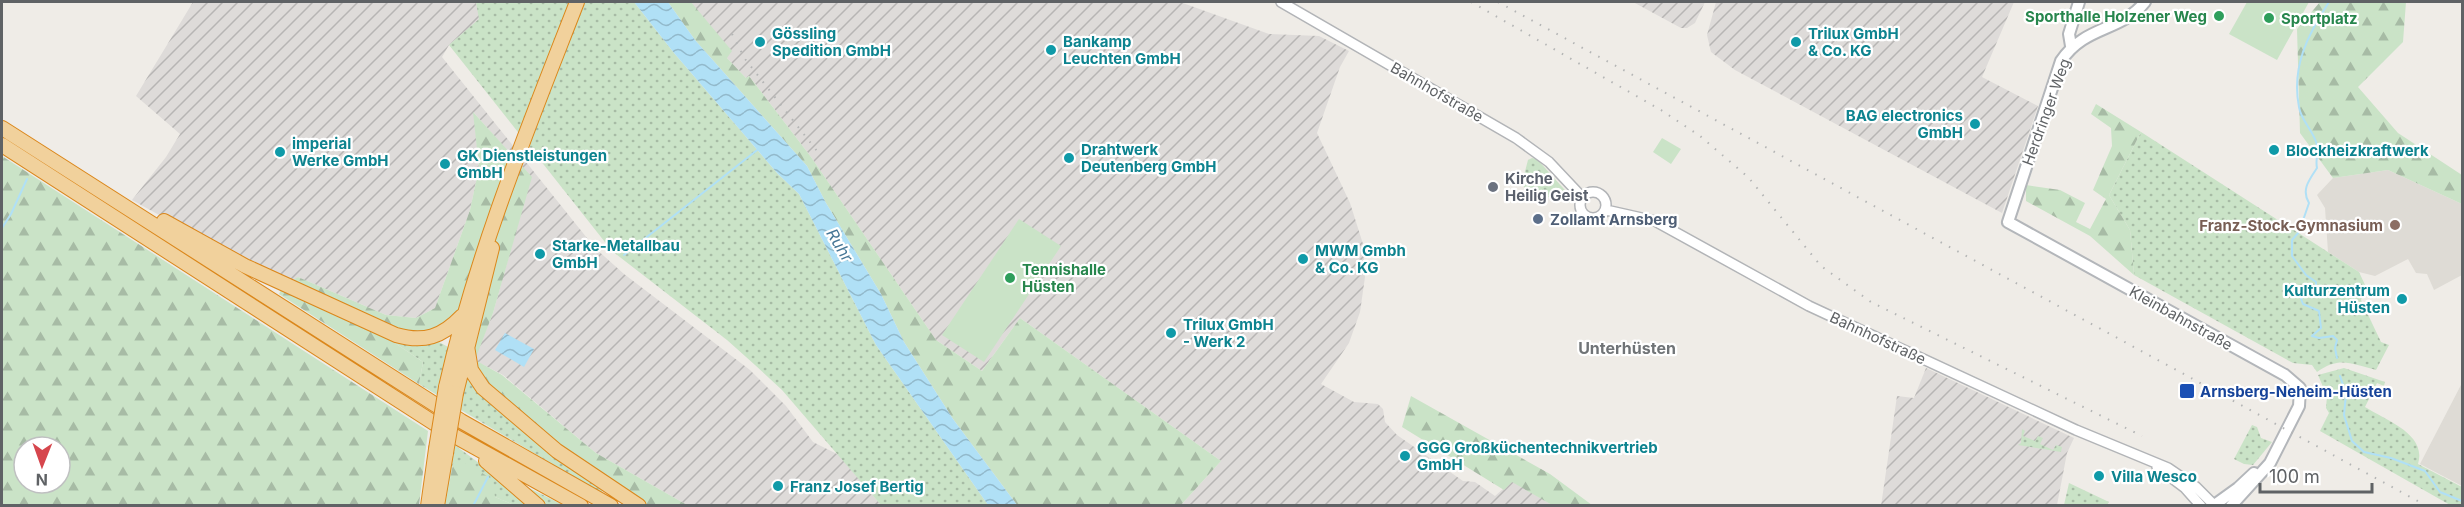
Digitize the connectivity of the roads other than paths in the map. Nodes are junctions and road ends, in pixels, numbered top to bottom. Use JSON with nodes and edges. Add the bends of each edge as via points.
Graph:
{"nodes":[{"id":1,"x":577,"y":2,"type":"edge"},
{"id":2,"x":1281,"y":2,"type":"edge"},
{"id":3,"x":2079,"y":2,"type":"edge"},
{"id":4,"x":2145,"y":2,"type":"edge"},
{"id":5,"x":2071,"y":46,"type":"junction"},
{"id":6,"x":2,"y":128,"type":"edge"},
{"id":7,"x":2,"y":145,"type":"edge"},
{"id":8,"x":513,"y":170,"type":"junction"},
{"id":9,"x":107,"y":196,"type":"junction"},
{"id":10,"x":1582,"y":197,"type":"junction"},
{"id":11,"x":1606,"y":210,"type":"junction"},
{"id":12,"x":2008,"y":222,"type":"joint"},
{"id":13,"x":462,"y":316,"type":"junction"},
{"id":14,"x":467,"y":346,"type":"junction"},
{"id":15,"x":451,"y":390,"type":"junction"},
{"id":16,"x":451,"y":434,"type":"junction"},
{"id":17,"x":2280,"y":444,"type":"junction"},
{"id":18,"x":441,"y":451,"type":"junction"},
{"id":19,"x":2153,"y":463,"type":"junction"},
{"id":20,"x":2214,"y":505,"type":"edge"},
{"id":21,"x":428,"y":506,"type":"edge"},
{"id":22,"x":437,"y":506,"type":"edge"},
{"id":23,"x":538,"y":506,"type":"edge"},
{"id":24,"x":581,"y":506,"type":"edge"},
{"id":25,"x":611,"y":506,"type":"edge"},
{"id":26,"x":639,"y":506,"type":"edge"},
{"id":27,"x":2201,"y":506,"type":"edge"},
{"id":28,"x":2231,"y":506,"type":"edge"}],
"edges":[{"from":1,"to":8,"type":"highway"},
{"from":2,"to":10,"type":"street","name":"Bahnhofstraße","via":[[1516,138],[1549,162]]},
{"from":3,"to":5,"type":"main road","name":"Herdringer Weg","via":[[2069,34]]},
{"from":4,"to":5,"type":"main road","via":[[2125,19]]},
{"from":5,"to":12,"type":"main road","name":"Herdringer Weg","via":[[2061,61]]},
{"from":6,"to":9,"type":"highway"},
{"from":7,"to":16,"type":"highway"},
{"from":8,"to":13,"type":"highway"},
{"from":8,"to":14,"type":"highway"},
{"from":9,"to":13,"type":"highway","via":[[138,207],[245,266],[396,335],[412,340],[434,337]]},
{"from":9,"to":25,"type":"highway","via":[[461,421]]},
{"from":10,"to":11,"type":"street","via":[[1588,192],[1600,194],[1605,198]]},
{"from":10,"to":11,"type":"street","name":"Bahnhofstraße","via":[[1580,208],[1586,217],[1600,217]]},
{"from":11,"to":19,"type":"street","name":"Bahnhofstraße","via":[[1655,221],[1809,306]]},
{"from":12,"to":17,"type":"main road","name":"Kleinbahnstraße","via":[[2295,382],[2301,398]]},
{"from":13,"to":15,"type":"highway"},
{"from":14,"to":15,"type":"highway"},
{"from":14,"to":26,"type":"highway","via":[[471,370],[483,388],[557,452]]},
{"from":15,"to":18,"type":"highway","bridge":true},
{"from":16,"to":23,"type":"highway"},
{"from":16,"to":24,"type":"highway"},
{"from":17,"to":20,"type":"main road","name":"Kleinbahnstraße","via":[[2248,480]]},
{"from":17,"to":28,"type":"main road","name":"Kleinbahnstraße","via":[[2267,468]]},
{"from":18,"to":21,"type":"highway"},
{"from":18,"to":22,"type":"highway"},
{"from":19,"to":20,"type":"street","name":"Bahnhofstraße","via":[[2179,474]]},
{"from":19,"to":27,"type":"street","name":"Bahnhofstraße"}]}
